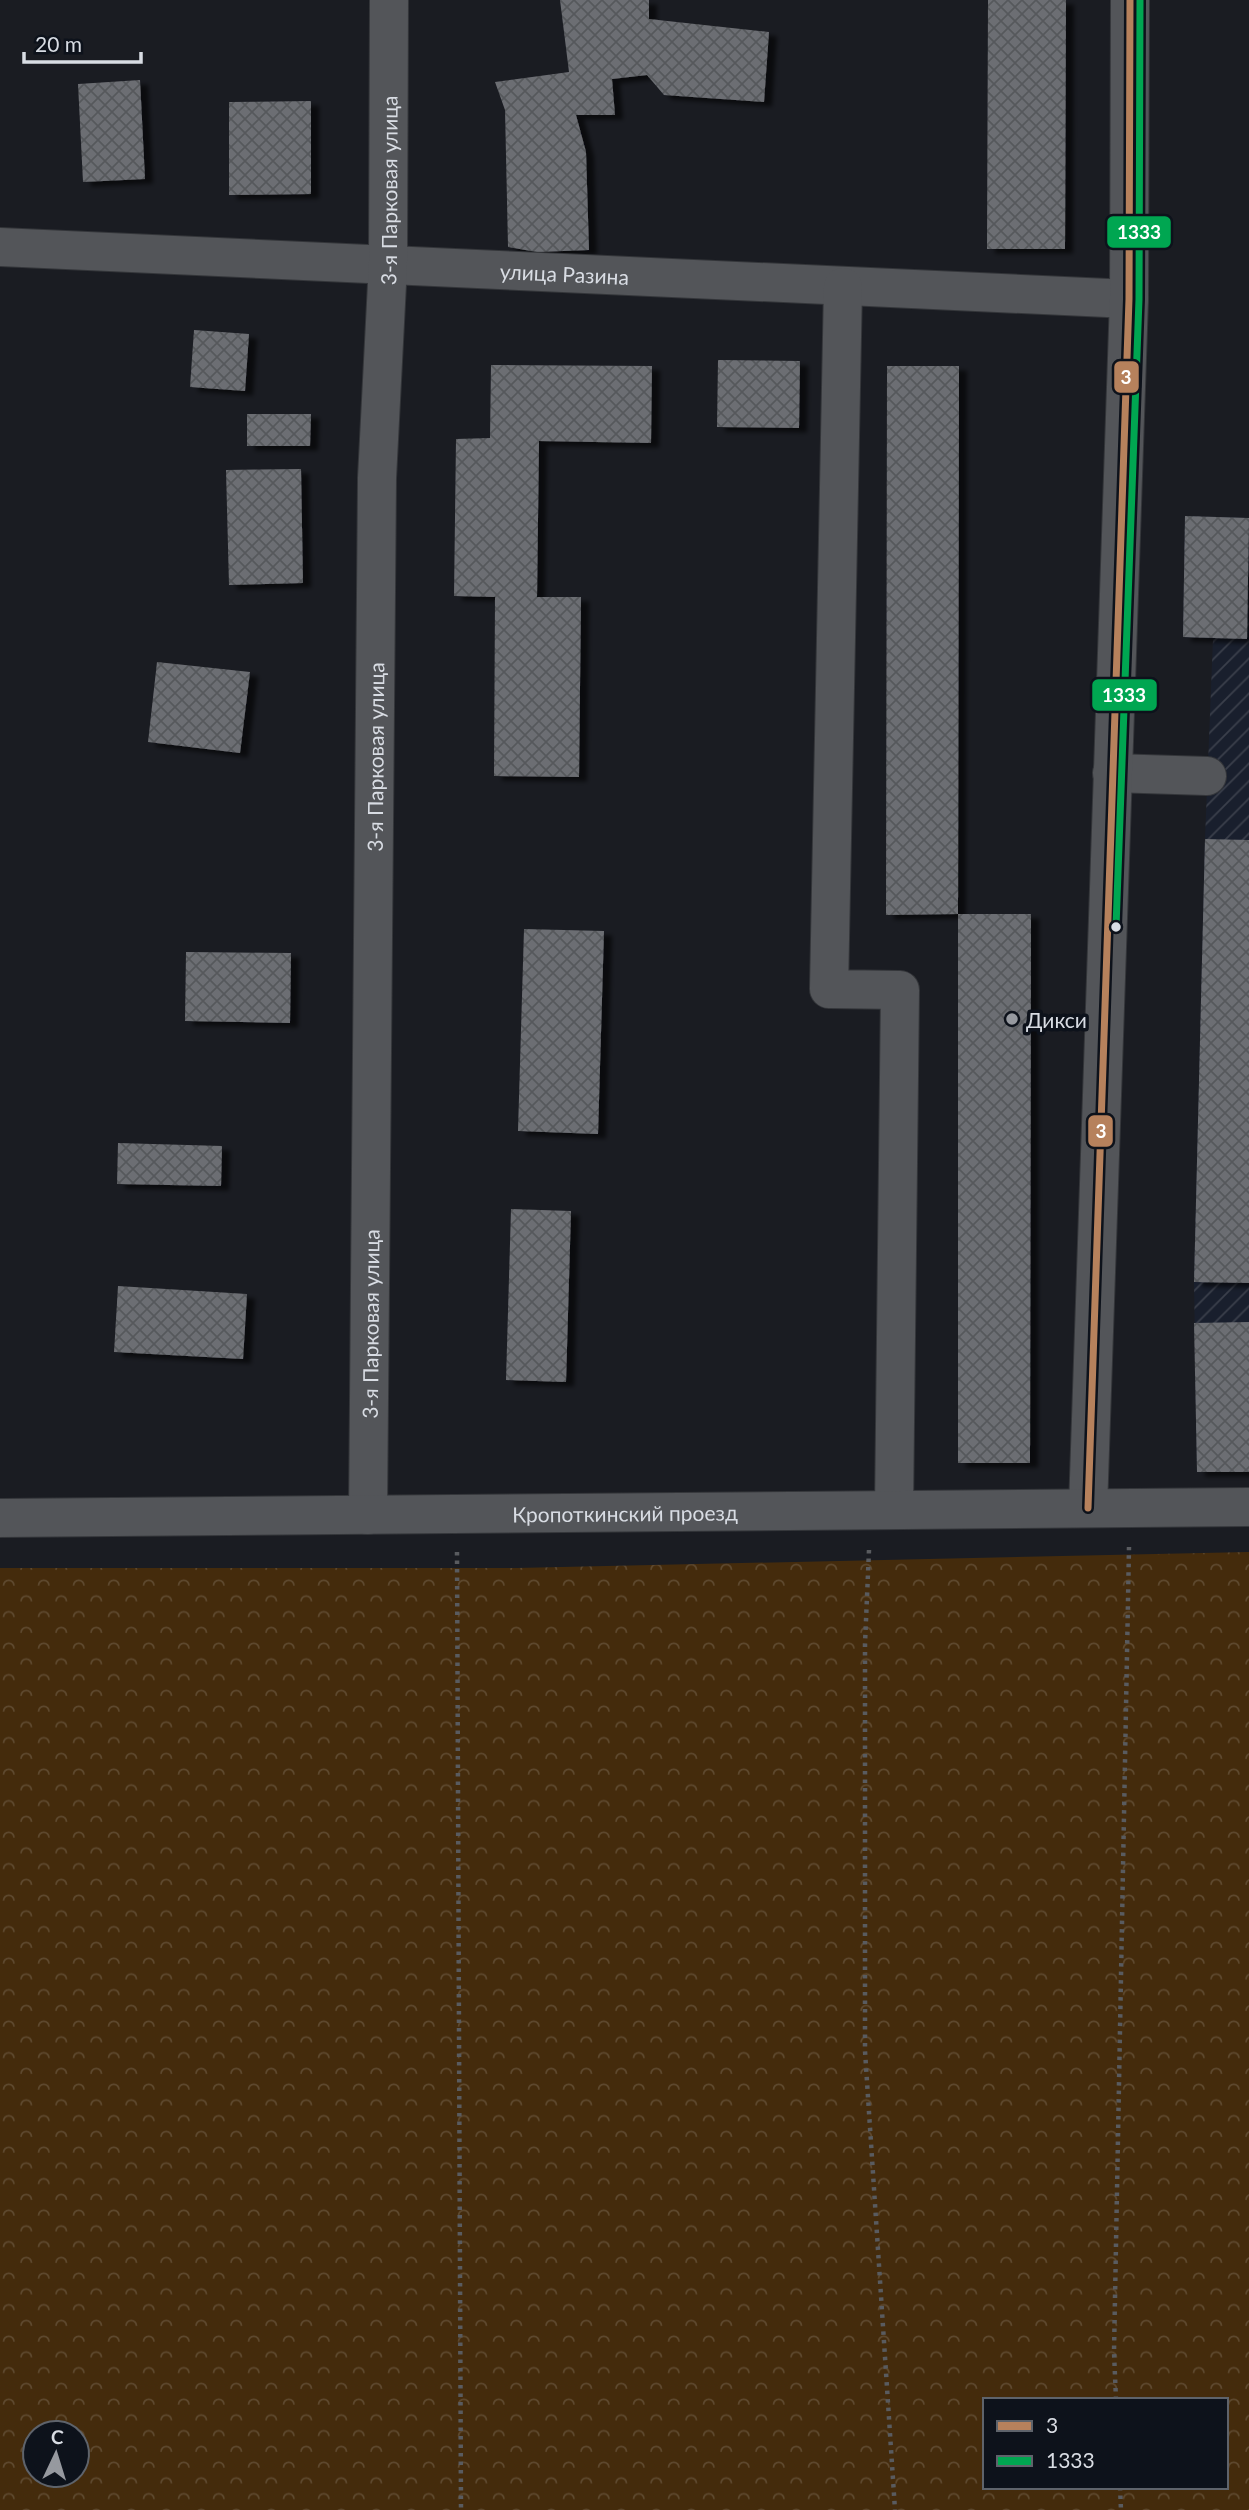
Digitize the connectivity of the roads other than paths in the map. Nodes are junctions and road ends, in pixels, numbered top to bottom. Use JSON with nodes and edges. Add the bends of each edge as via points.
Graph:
{"nodes":[{"id":1,"x":388,"y":0,"type":"edge"},
{"id":2,"x":1130,"y":0,"type":"edge"},
{"id":3,"x":0,"y":247,"type":"edge"},
{"id":4,"x":388,"y":264,"type":"junction"},
{"id":5,"x":844,"y":286,"type":"junction"},
{"id":6,"x":1129,"y":299,"type":"junction"},
{"id":7,"x":1112,"y":773,"type":"junction"},
{"id":8,"x":1207,"y":776,"type":"dead end"},
{"id":9,"x":1249,"y":1507,"type":"edge"},
{"id":10,"x":1088,"y":1508,"type":"junction"},
{"id":11,"x":882,"y":1511,"type":"junction"},
{"id":12,"x":368,"y":1515,"type":"junction"},
{"id":13,"x":0,"y":1518,"type":"edge"}],
"edges":[{"from":1,"to":4,"type":"street","name":"3-я Парковая улица"},
{"from":2,"to":6,"type":"street"},
{"from":3,"to":4,"type":"street","name":"улица Разина"},
{"from":4,"to":5,"type":"street","name":"улица Разина"},
{"from":4,"to":12,"type":"street","name":"3-я Парковая улица","via":[[377,478]]},
{"from":5,"to":6,"type":"street","name":"улица Разина"},
{"from":5,"to":11,"type":"street","via":[[830,989],[900,990]]},
{"from":6,"to":7,"type":"street"},
{"from":7,"to":8,"type":"street"},
{"from":7,"to":10,"type":"street"},
{"from":9,"to":10,"type":"street","name":"Кропоткинский проезд"},
{"from":10,"to":11,"type":"street","name":"Кропоткинский проезд"},
{"from":11,"to":12,"type":"street","name":"Кропоткинский проезд"},
{"from":12,"to":13,"type":"street","name":"Кропоткинский проезд"}]}
